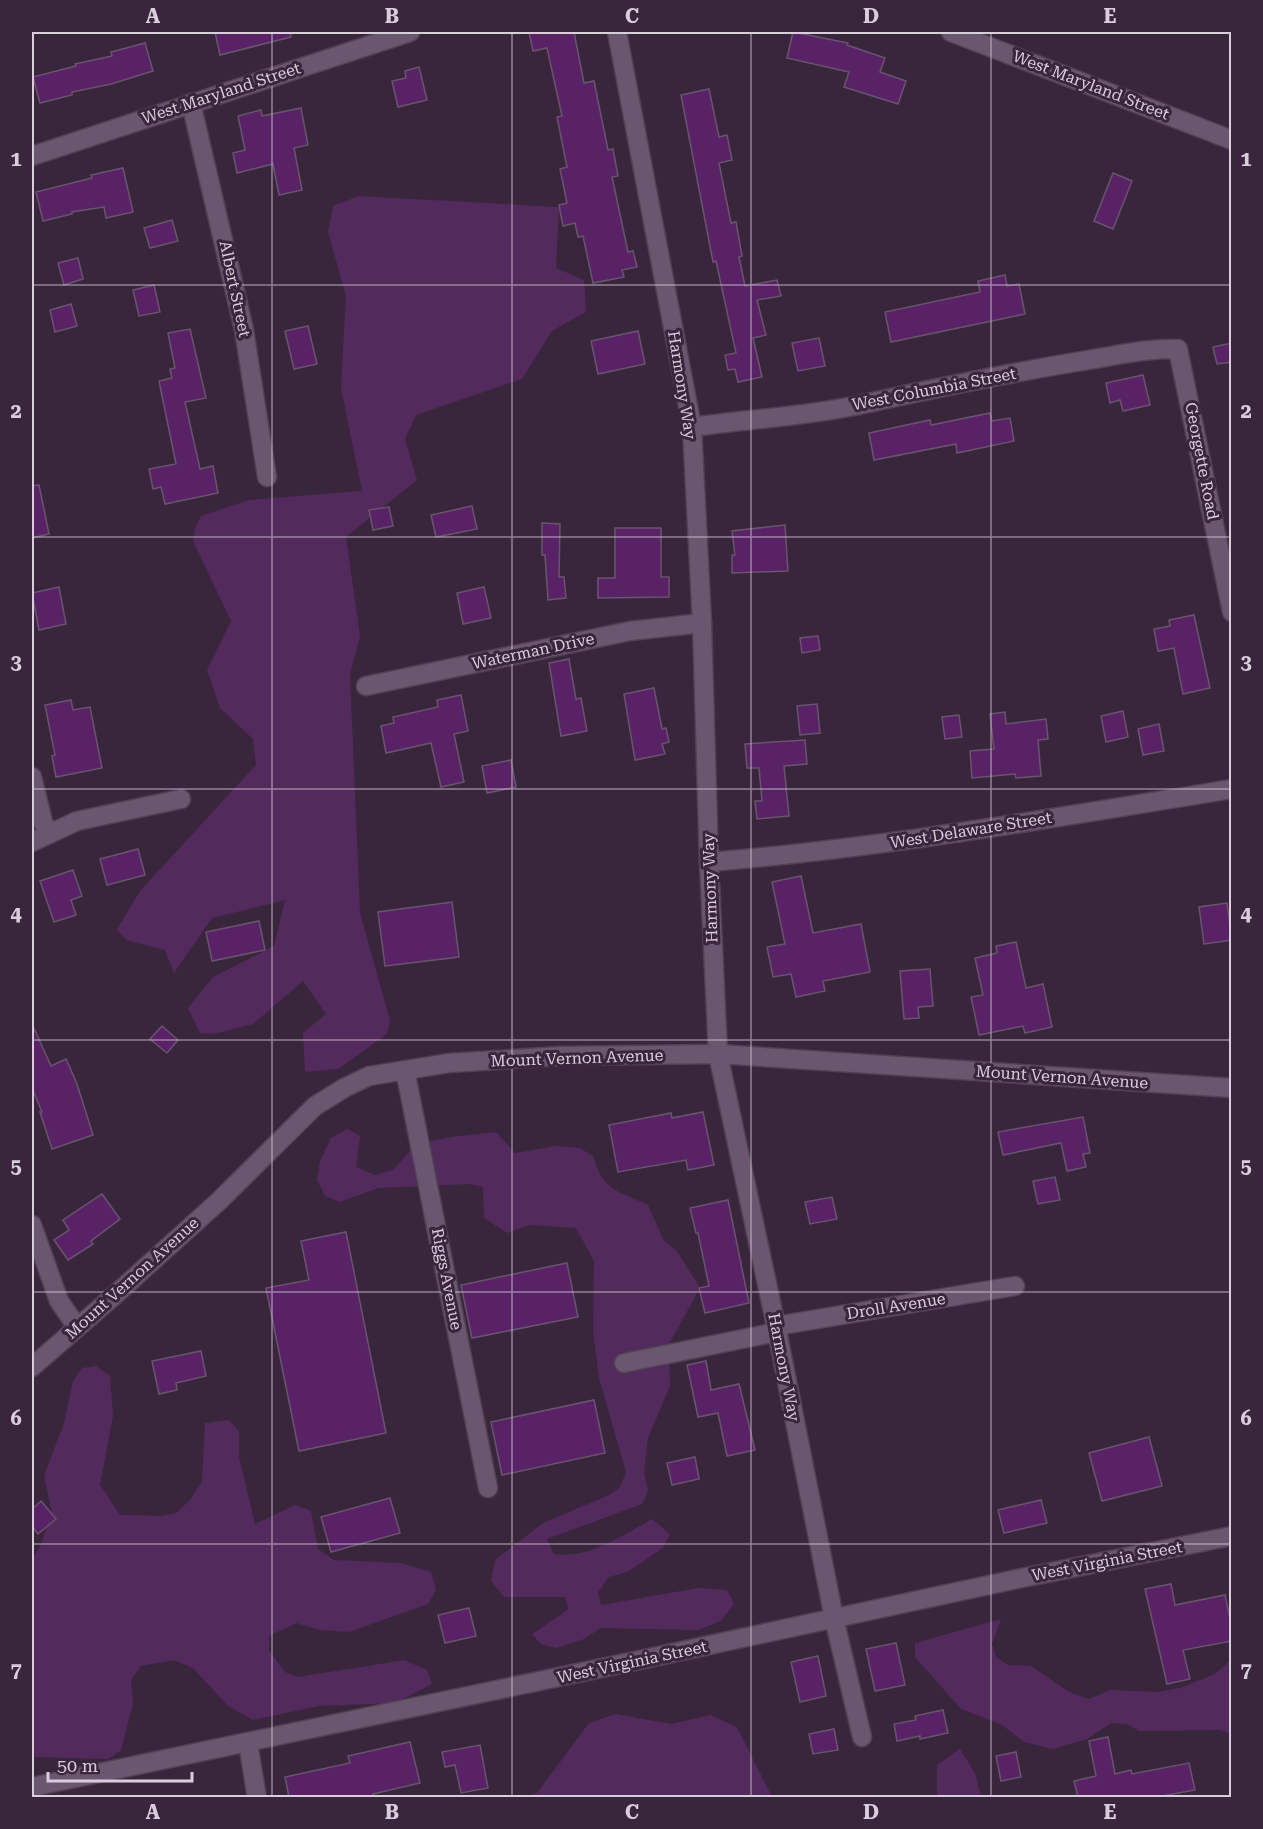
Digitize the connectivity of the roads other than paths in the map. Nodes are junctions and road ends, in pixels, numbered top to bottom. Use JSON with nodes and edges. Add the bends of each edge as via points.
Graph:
{"nodes":[{"id":1,"x":410,"y":32,"type":"edge"},
{"id":2,"x":617,"y":32,"type":"edge"},
{"id":3,"x":951,"y":32,"type":"edge"},
{"id":4,"x":191,"y":103,"type":"junction"},
{"id":5,"x":1232,"y":140,"type":"edge"},
{"id":6,"x":32,"y":156,"type":"edge"},
{"id":7,"x":1176,"y":349,"type":"joint"},
{"id":8,"x":692,"y":427,"type":"junction"},
{"id":9,"x":267,"y":477,"type":"dead end"},
{"id":10,"x":1232,"y":612,"type":"edge"},
{"id":11,"x":702,"y":623,"type":"junction"},
{"id":12,"x":366,"y":686,"type":"dead end"},
{"id":13,"x":32,"y":777,"type":"edge"},
{"id":14,"x":1232,"y":789,"type":"edge"},
{"id":15,"x":181,"y":799,"type":"dead end"},
{"id":16,"x":49,"y":834,"type":"junction"},
{"id":17,"x":32,"y":842,"type":"edge"},
{"id":18,"x":709,"y":861,"type":"junction"},
{"id":19,"x":718,"y":1054,"type":"junction"},
{"id":20,"x":405,"y":1070,"type":"junction"},
{"id":21,"x":1232,"y":1088,"type":"edge"},
{"id":22,"x":32,"y":1225,"type":"edge"},
{"id":23,"x":1015,"y":1286,"type":"dead end"},
{"id":24,"x":77,"y":1328,"type":"junction"},
{"id":25,"x":777,"y":1329,"type":"junction"},
{"id":26,"x":624,"y":1363,"type":"dead end"},
{"id":27,"x":32,"y":1367,"type":"edge"},
{"id":28,"x":488,"y":1488,"type":"dead end"},
{"id":29,"x":1232,"y":1536,"type":"edge"},
{"id":30,"x":834,"y":1618,"type":"junction"},
{"id":31,"x":862,"y":1737,"type":"dead end"},
{"id":32,"x":248,"y":1743,"type":"junction"},
{"id":33,"x":32,"y":1787,"type":"edge"},
{"id":34,"x":257,"y":1797,"type":"edge"}],
"edges":[{"from":1,"to":4,"type":"street","name":"West Maryland Street"},
{"from":2,"to":8,"type":"street","name":"Harmony Way"},
{"from":3,"to":5,"type":"street","name":"West Maryland Street"},
{"from":4,"to":6,"type":"street","name":"West Maryland Street"},
{"from":4,"to":9,"type":"street","name":"Albert Street","via":[[244,330]]},
{"from":7,"to":8,"type":"street","name":"West Columbia Street","via":[[1158,348],[1070,363],[865,404]]},
{"from":7,"to":10,"type":"street","name":"Georgette Road"},
{"from":8,"to":11,"type":"street","name":"Harmony Way"},
{"from":11,"to":12,"type":"street","name":"Waterman Drive","via":[[630,631]]},
{"from":11,"to":18,"type":"street","name":"Harmony Way"},
{"from":13,"to":16,"type":"street"},
{"from":14,"to":18,"type":"street","name":"West Delaware Street","via":[[935,837]]},
{"from":15,"to":16,"type":"street","via":[[77,821]]},
{"from":16,"to":17,"type":"street"},
{"from":18,"to":19,"type":"street","name":"Harmony Way"},
{"from":19,"to":20,"type":"street","name":"Mount Vernon Avenue","via":[[561,1056],[448,1063]]},
{"from":19,"to":21,"type":"street","name":"Mount Vernon Avenue"},
{"from":19,"to":25,"type":"street","name":"Harmony Way"},
{"from":20,"to":24,"type":"street","name":"Mount Vernon Avenue","via":[[369,1076],[315,1106],[219,1201]]},
{"from":20,"to":28,"type":"street","name":"Riggs Avenue"},
{"from":22,"to":24,"type":"street","via":[[59,1301]]},
{"from":23,"to":25,"type":"street","name":"Droll Avenue"},
{"from":24,"to":27,"type":"street","name":"Mount Vernon Avenue"},
{"from":25,"to":26,"type":"street","name":"Droll Avenue"},
{"from":25,"to":30,"type":"street","name":"Harmony Way"},
{"from":29,"to":30,"type":"street","name":"West Virginia Street"},
{"from":30,"to":31,"type":"street","name":"Harmony Way"},
{"from":30,"to":32,"type":"street","name":"West Virginia Street"},
{"from":32,"to":33,"type":"street","name":"West Virginia Street"},
{"from":32,"to":34,"type":"street"}]}
